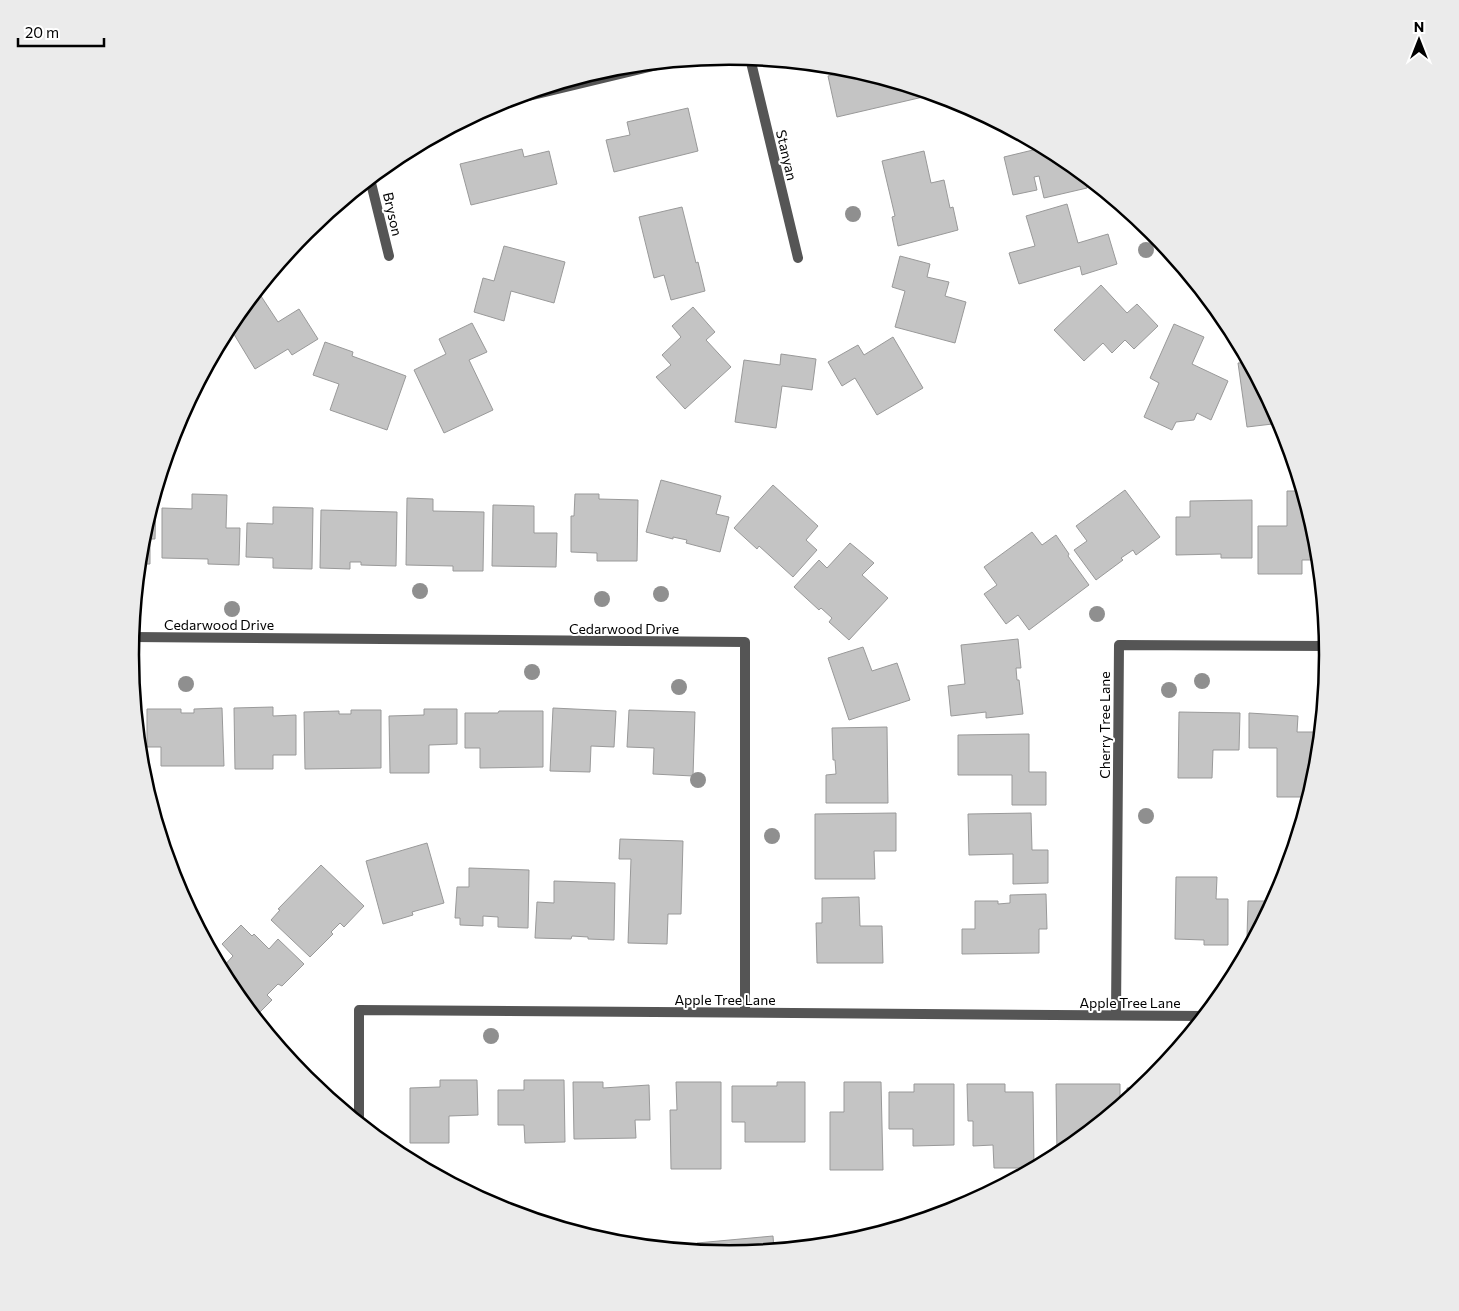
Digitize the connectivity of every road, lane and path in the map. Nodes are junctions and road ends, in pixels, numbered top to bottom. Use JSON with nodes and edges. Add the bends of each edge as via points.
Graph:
{"nodes":[{"id":1,"x":752,"y":66,"type":"edge"},
{"id":2,"x":372,"y":186,"type":"edge"},
{"id":3,"x":389,"y":256,"type":"dead end"},
{"id":4,"x":798,"y":258,"type":"dead end"},
{"id":5,"x":139,"y":637,"type":"edge"},
{"id":6,"x":1320,"y":646,"type":"edge"},
{"id":7,"x":745,"y":1012,"type":"junction"},
{"id":8,"x":1116,"y":1015,"type":"junction"},
{"id":9,"x":1197,"y":1016,"type":"edge"},
{"id":10,"x":359,"y":1115,"type":"edge"}],
"edges":[{"from":1,"to":4,"type":"street","name":"Stanyan"},
{"from":2,"to":3,"type":"street","name":"Bryson"},
{"from":5,"to":7,"type":"street","name":"Cedarwood Drive","via":[[745,642]]},
{"from":6,"to":8,"type":"street","name":"Cherry Tree Lane","via":[[1119,645]]},
{"from":7,"to":8,"type":"street","name":"Apple Tree Lane"},
{"from":7,"to":10,"type":"street","name":"Apple Tree Lane","via":[[359,1010]]},
{"from":8,"to":9,"type":"street","name":"Apple Tree Lane"}]}
